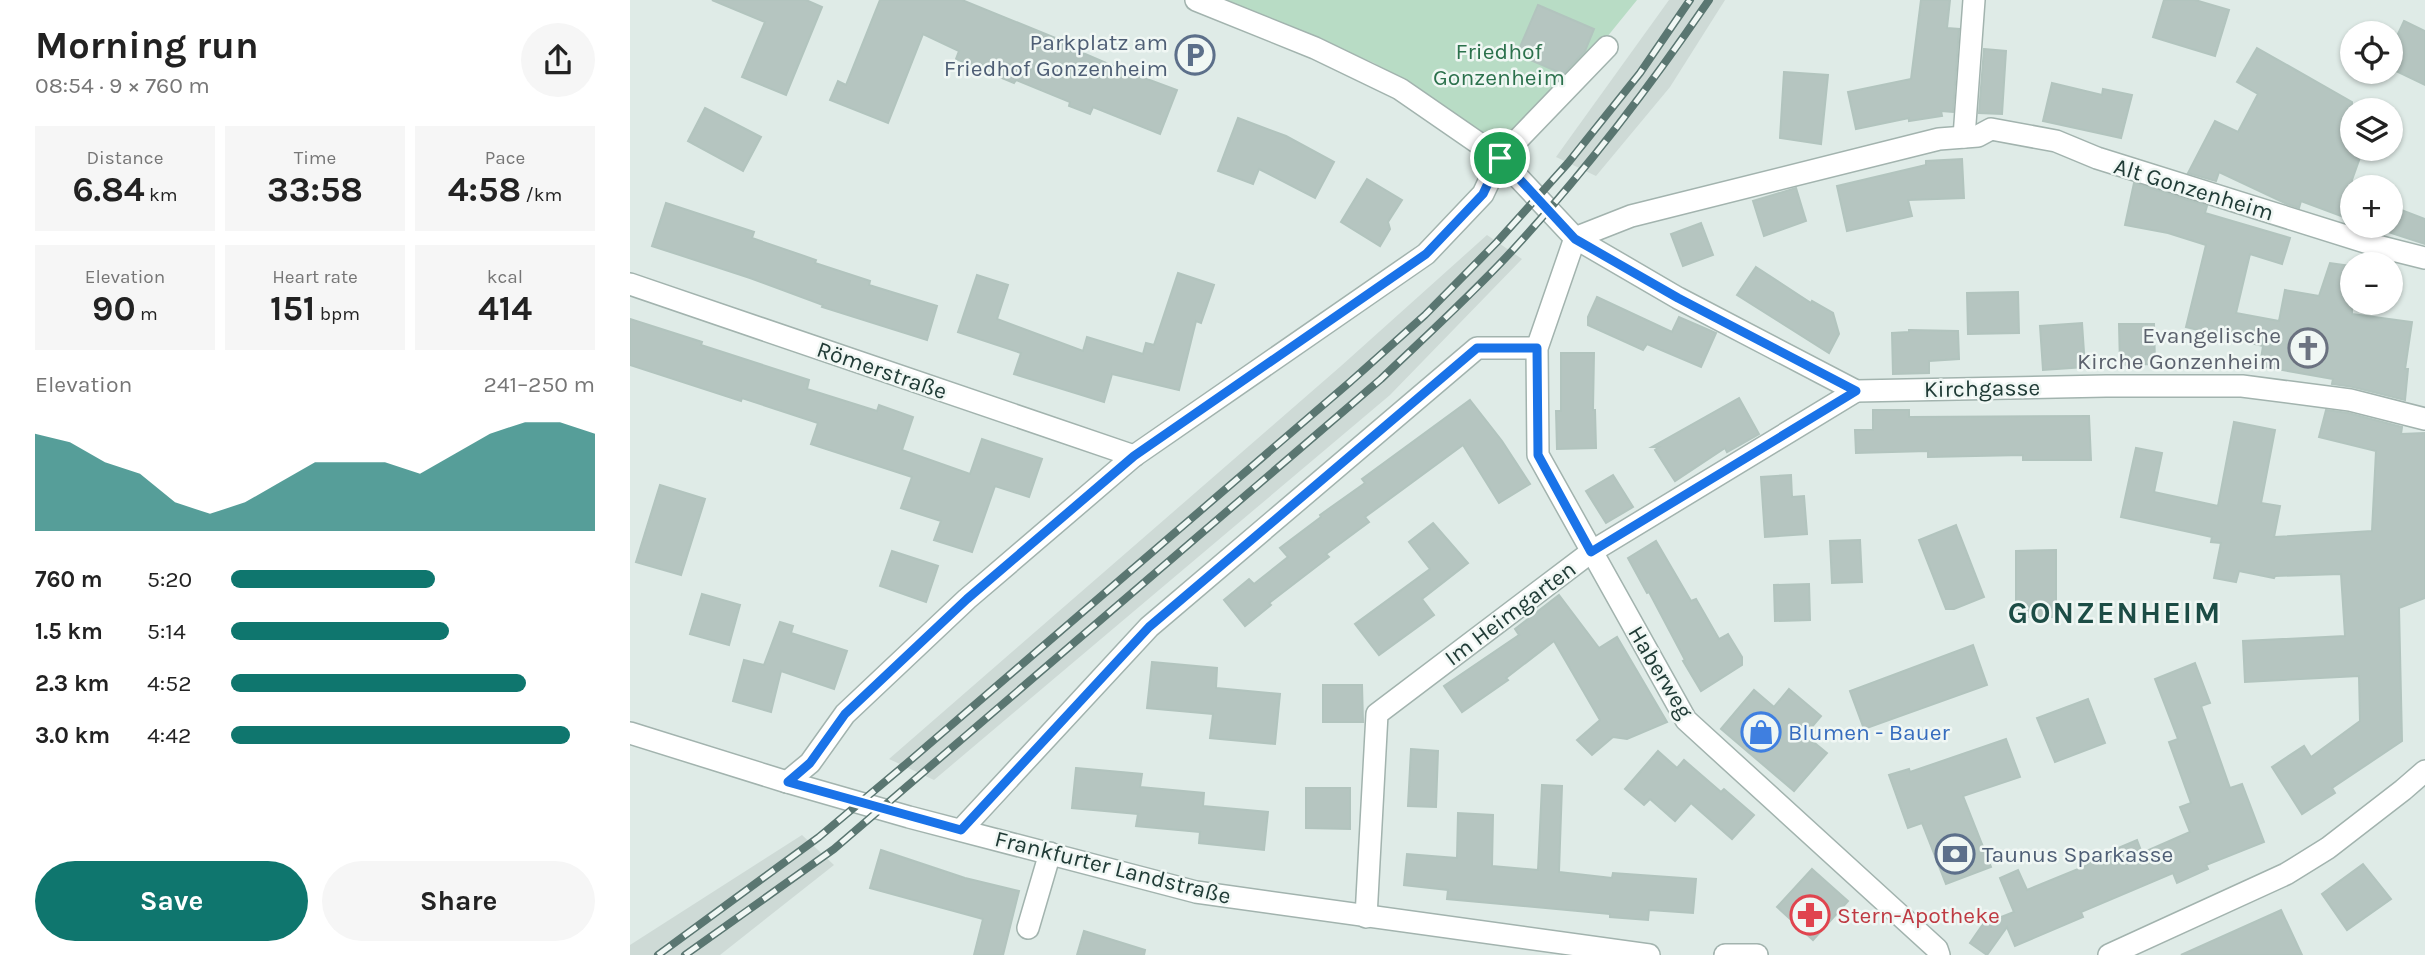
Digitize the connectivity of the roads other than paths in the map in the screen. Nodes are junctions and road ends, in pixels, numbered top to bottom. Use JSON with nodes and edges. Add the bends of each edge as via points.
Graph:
{"nodes":[{"id":1,"x":1196,"y":0,"type":"edge"},
{"id":2,"x":1974,"y":0,"type":"edge"},
{"id":3,"x":1607,"y":47,"type":"dead end"},
{"id":4,"x":1964,"y":136,"type":"junction"},
{"id":5,"x":1500,"y":158,"type":"junction"},
{"id":6,"x":1575,"y":239,"type":"junction"},
{"id":7,"x":2425,"y":258,"type":"edge"},
{"id":8,"x":630,"y":284,"type":"edge"},
{"id":9,"x":1537,"y":348,"type":"junction"},
{"id":10,"x":1856,"y":391,"type":"junction"},
{"id":11,"x":2425,"y":419,"type":"edge"},
{"id":12,"x":1134,"y":456,"type":"junction"},
{"id":13,"x":1591,"y":552,"type":"junction"},
{"id":14,"x":630,"y":733,"type":"edge"},
{"id":15,"x":2425,"y":771,"type":"edge"},
{"id":16,"x":788,"y":782,"type":"junction"},
{"id":17,"x":961,"y":830,"type":"junction"},
{"id":18,"x":1050,"y":853,"type":"junction"},
{"id":19,"x":1366,"y":917,"type":"junction"},
{"id":20,"x":1028,"y":928,"type":"dead end"},
{"id":21,"x":1649,"y":955,"type":"edge"},
{"id":22,"x":1725,"y":955,"type":"edge"},
{"id":23,"x":1757,"y":955,"type":"edge"},
{"id":24,"x":1939,"y":955,"type":"edge"},
{"id":25,"x":2109,"y":955,"type":"edge"}],
"edges":[{"from":1,"to":5,"type":"street","name":"Kirchgasse","via":[[1315,48],[1400,89]]},
{"from":2,"to":4,"type":"street"},
{"from":3,"to":5,"type":"street"},
{"from":4,"to":6,"type":"street","name":"Alt Gonzenheim","via":[[1631,216]]},
{"from":4,"to":7,"type":"street","name":"Alt Gonzenheim","via":[[1978,136],[1991,129],[2056,141],[2119,166]]},
{"from":5,"to":6,"type":"street","name":"Kirchgasse"},
{"from":5,"to":12,"type":"street","via":[[1483,194],[1426,254]]},
{"from":6,"to":9,"type":"street","name":"Haberweg"},
{"from":6,"to":10,"type":"street","name":"Kirchgasse"},
{"from":8,"to":12,"type":"street","name":"Römerstraße"},
{"from":9,"to":13,"type":"street","name":"Haberweg","via":[[1538,455]]},
{"from":9,"to":17,"type":"street","via":[[1477,348],[1149,627]]},
{"from":10,"to":11,"type":"street","name":"Kirchgasse","via":[[2242,386],[2350,400]]},
{"from":10,"to":13,"type":"street","name":"Im Heimgarten"},
{"from":12,"to":16,"type":"street","via":[[967,599],[845,714],[810,763]]},
{"from":13,"to":19,"type":"street","name":"Im Heimgarten","via":[[1377,714]]},
{"from":13,"to":24,"type":"street","name":"Haberweg","via":[[1686,720]]},
{"from":14,"to":16,"type":"street","name":"Frankfurter Landstraße"},
{"from":15,"to":25,"type":"street","via":[[2328,848],[2286,874]]},
{"from":16,"to":17,"type":"street","name":"Frankfurter Landstraße"},
{"from":17,"to":18,"type":"street","name":"Frankfurter Landstraße"},
{"from":18,"to":19,"type":"street","name":"Frankfurter Landstraße","via":[[1196,892]]},
{"from":18,"to":20,"type":"street"},
{"from":19,"to":21,"type":"street","name":"Frankfurter Landstraße"},
{"from":22,"to":23,"type":"street"}]}
